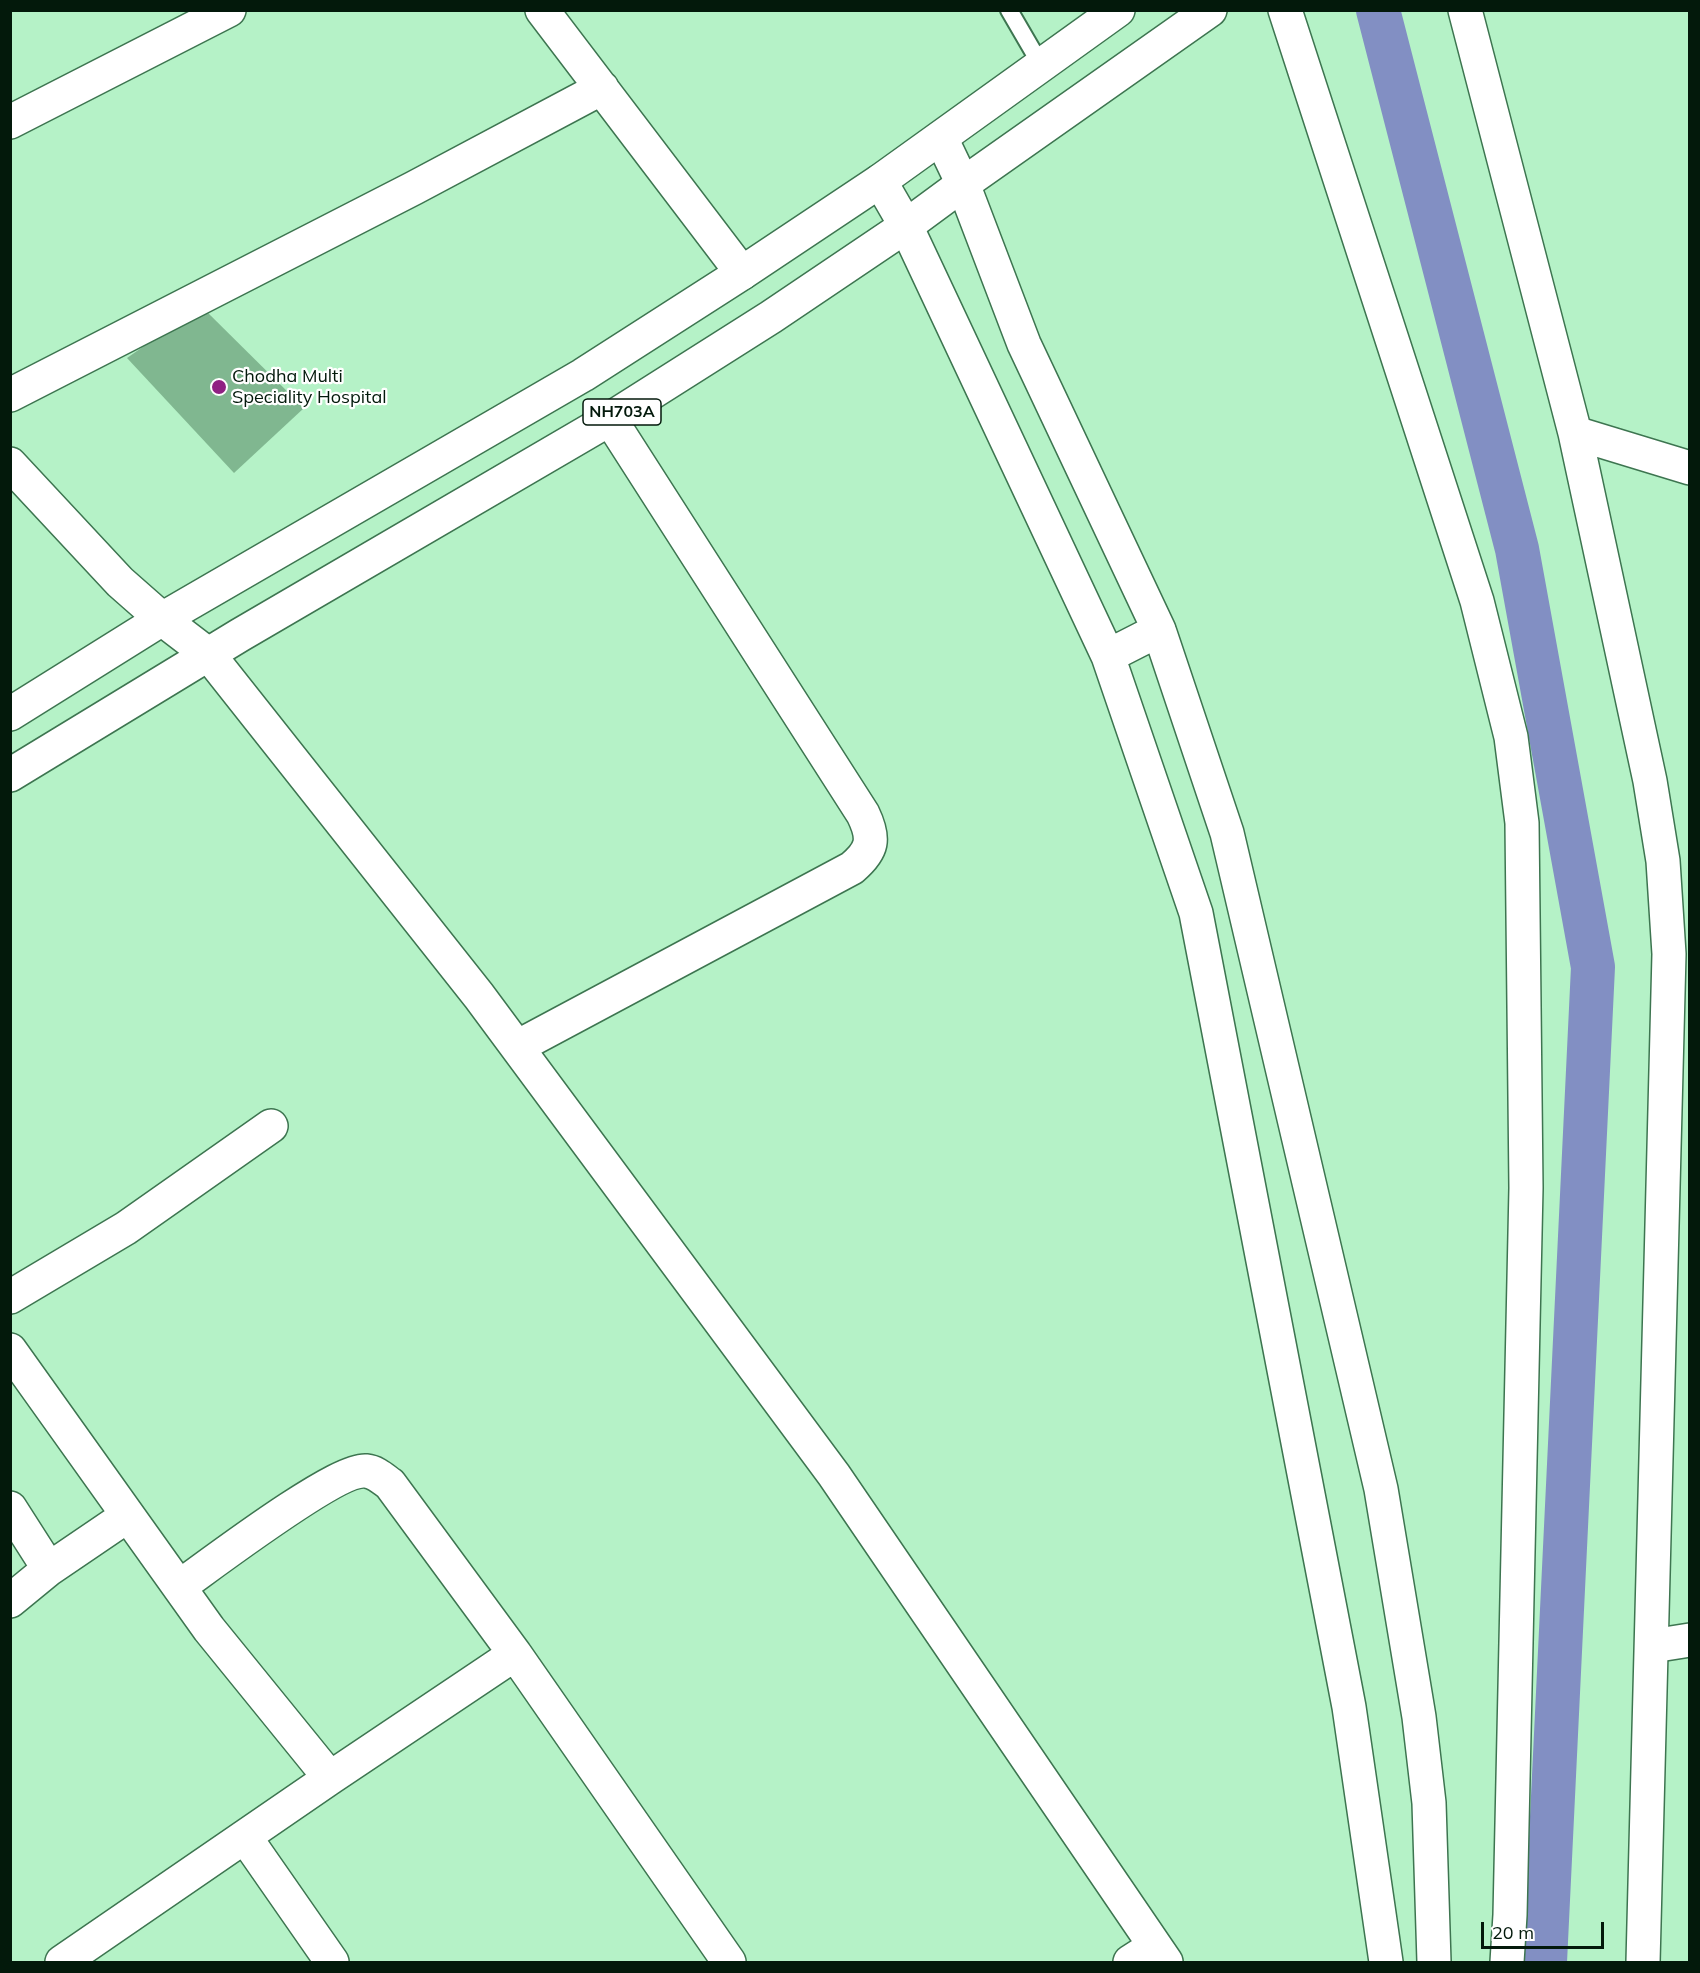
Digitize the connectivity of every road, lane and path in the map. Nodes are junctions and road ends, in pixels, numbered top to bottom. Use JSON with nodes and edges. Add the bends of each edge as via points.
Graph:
{"nodes":[{"id":1,"x":229,"y":10,"type":"edge"},
{"id":2,"x":542,"y":10,"type":"edge"},
{"id":3,"x":1009,"y":10,"type":"edge"},
{"id":4,"x":1118,"y":10,"type":"edge"},
{"id":5,"x":1210,"y":10,"type":"edge"},
{"id":6,"x":1286,"y":10,"type":"edge"},
{"id":7,"x":1465,"y":10,"type":"edge"},
{"id":8,"x":1041,"y":65,"type":"junction"},
{"id":9,"x":602,"y":88,"type":"junction"},
{"id":10,"x":10,"y":122,"type":"edge"},
{"id":11,"x":941,"y":138,"type":"junction"},
{"id":12,"x":880,"y":181,"type":"junction"},
{"id":13,"x":963,"y":184,"type":"junction"},
{"id":14,"x":906,"y":226,"type":"junction"},
{"id":15,"x":742,"y":273,"type":"junction"},
{"id":16,"x":10,"y":395,"type":"edge"},
{"id":17,"x":610,"y":420,"type":"junction"},
{"id":18,"x":1575,"y":433,"type":"junction"},
{"id":19,"x":10,"y":464,"type":"edge"},
{"id":20,"x":1689,"y":468,"type":"edge"},
{"id":21,"x":162,"y":619,"type":"junction"},
{"id":22,"x":1159,"y":630,"type":"junction"},
{"id":23,"x":209,"y":655,"type":"junction"},
{"id":24,"x":1108,"y":656,"type":"junction"},
{"id":25,"x":10,"y":714,"type":"edge"},
{"id":26,"x":10,"y":775,"type":"edge"},
{"id":27,"x":517,"y":1047,"type":"junction"},
{"id":28,"x":271,"y":1126,"type":"dead end"},
{"id":29,"x":10,"y":1297,"type":"edge"},
{"id":30,"x":10,"y":1350,"type":"edge"},
{"id":31,"x":10,"y":1508,"type":"edge"},
{"id":32,"x":127,"y":1516,"type":"junction"},
{"id":33,"x":50,"y":1569,"type":"junction"},
{"id":34,"x":179,"y":1587,"type":"junction"},
{"id":35,"x":10,"y":1601,"type":"edge"},
{"id":36,"x":1689,"y":1640,"type":"edge"},
{"id":37,"x":1652,"y":1646,"type":"junction"},
{"id":38,"x":515,"y":1654,"type":"junction"},
{"id":39,"x":330,"y":1778,"type":"junction"},
{"id":40,"x":245,"y":1837,"type":"junction"},
{"id":41,"x":1150,"y":1957,"type":"edge"},
{"id":42,"x":63,"y":1962,"type":"edge"},
{"id":43,"x":332,"y":1962,"type":"edge"},
{"id":44,"x":729,"y":1962,"type":"edge"},
{"id":45,"x":1386,"y":1962,"type":"edge"},
{"id":46,"x":1434,"y":1962,"type":"edge"},
{"id":47,"x":1507,"y":1962,"type":"edge"},
{"id":48,"x":1643,"y":1962,"type":"edge"}],
"edges":[{"from":1,"to":10,"type":"main road"},
{"from":2,"to":9,"type":"main road"},
{"from":3,"to":8,"type":"lane"},
{"from":4,"to":8,"type":"main road","number":"NH703A"},
{"from":5,"to":13,"type":"main road","number":"NH703A"},
{"from":6,"to":47,"type":"main road","via":[[1477,601],[1511,737],[1522,823],[1526,1188]]},
{"from":7,"to":18,"type":"main road"},
{"from":8,"to":11,"type":"main road","number":"NH703A"},
{"from":9,"to":15,"type":"main road"},
{"from":9,"to":16,"type":"main road"},
{"from":11,"to":12,"type":"main road","number":"NH703A"},
{"from":11,"to":13,"type":"main road"},
{"from":12,"to":14,"type":"main road"},
{"from":12,"to":15,"type":"main road","number":"NH703A"},
{"from":13,"to":14,"type":"main road","number":"NH703A"},
{"from":13,"to":22,"type":"main road","via":[[1024,344]]},
{"from":14,"to":17,"type":"main road","number":"NH703A"},
{"from":14,"to":24,"type":"main road"},
{"from":15,"to":21,"type":"main road","number":"NH703A","via":[[583,375]]},
{"from":17,"to":23,"type":"main road","number":"NH703A"},
{"from":17,"to":27,"type":"main road","via":[[863,814],[871,840],[866,855],[852,868]]},
{"from":18,"to":20,"type":"main road"},
{"from":18,"to":37,"type":"main road","via":[[1650,781],[1663,861],[1669,954]]},
{"from":19,"to":21,"type":"main road","via":[[120,582]]},
{"from":21,"to":23,"type":"main road"},
{"from":21,"to":25,"type":"main road","number":"NH703A"},
{"from":22,"to":24,"type":"main road"},
{"from":22,"to":46,"type":"main road","via":[[1230,843],[1381,1489],[1429,1803]]},
{"from":23,"to":26,"type":"main road","number":"NH703A"},
{"from":23,"to":27,"type":"main road"},
{"from":24,"to":45,"type":"main road","via":[[1196,913],[1349,1707]]},
{"from":27,"to":41,"type":"main road","via":[[834,1475]]},
{"from":28,"to":29,"type":"main road","via":[[126,1228]]},
{"from":30,"to":32,"type":"main road"},
{"from":31,"to":33,"type":"main road"},
{"from":32,"to":33,"type":"main road"},
{"from":32,"to":34,"type":"main road"},
{"from":33,"to":35,"type":"main road"},
{"from":34,"to":38,"type":"main road","via":[[320,1489],[350,1474],[366,1471],[390,1484]]},
{"from":34,"to":39,"type":"main road"},
{"from":36,"to":37,"type":"main road"},
{"from":37,"to":48,"type":"main road"},
{"from":38,"to":39,"type":"main road"},
{"from":38,"to":44,"type":"main road"},
{"from":39,"to":40,"type":"main road"},
{"from":40,"to":42,"type":"main road"},
{"from":40,"to":43,"type":"main road"}]}
